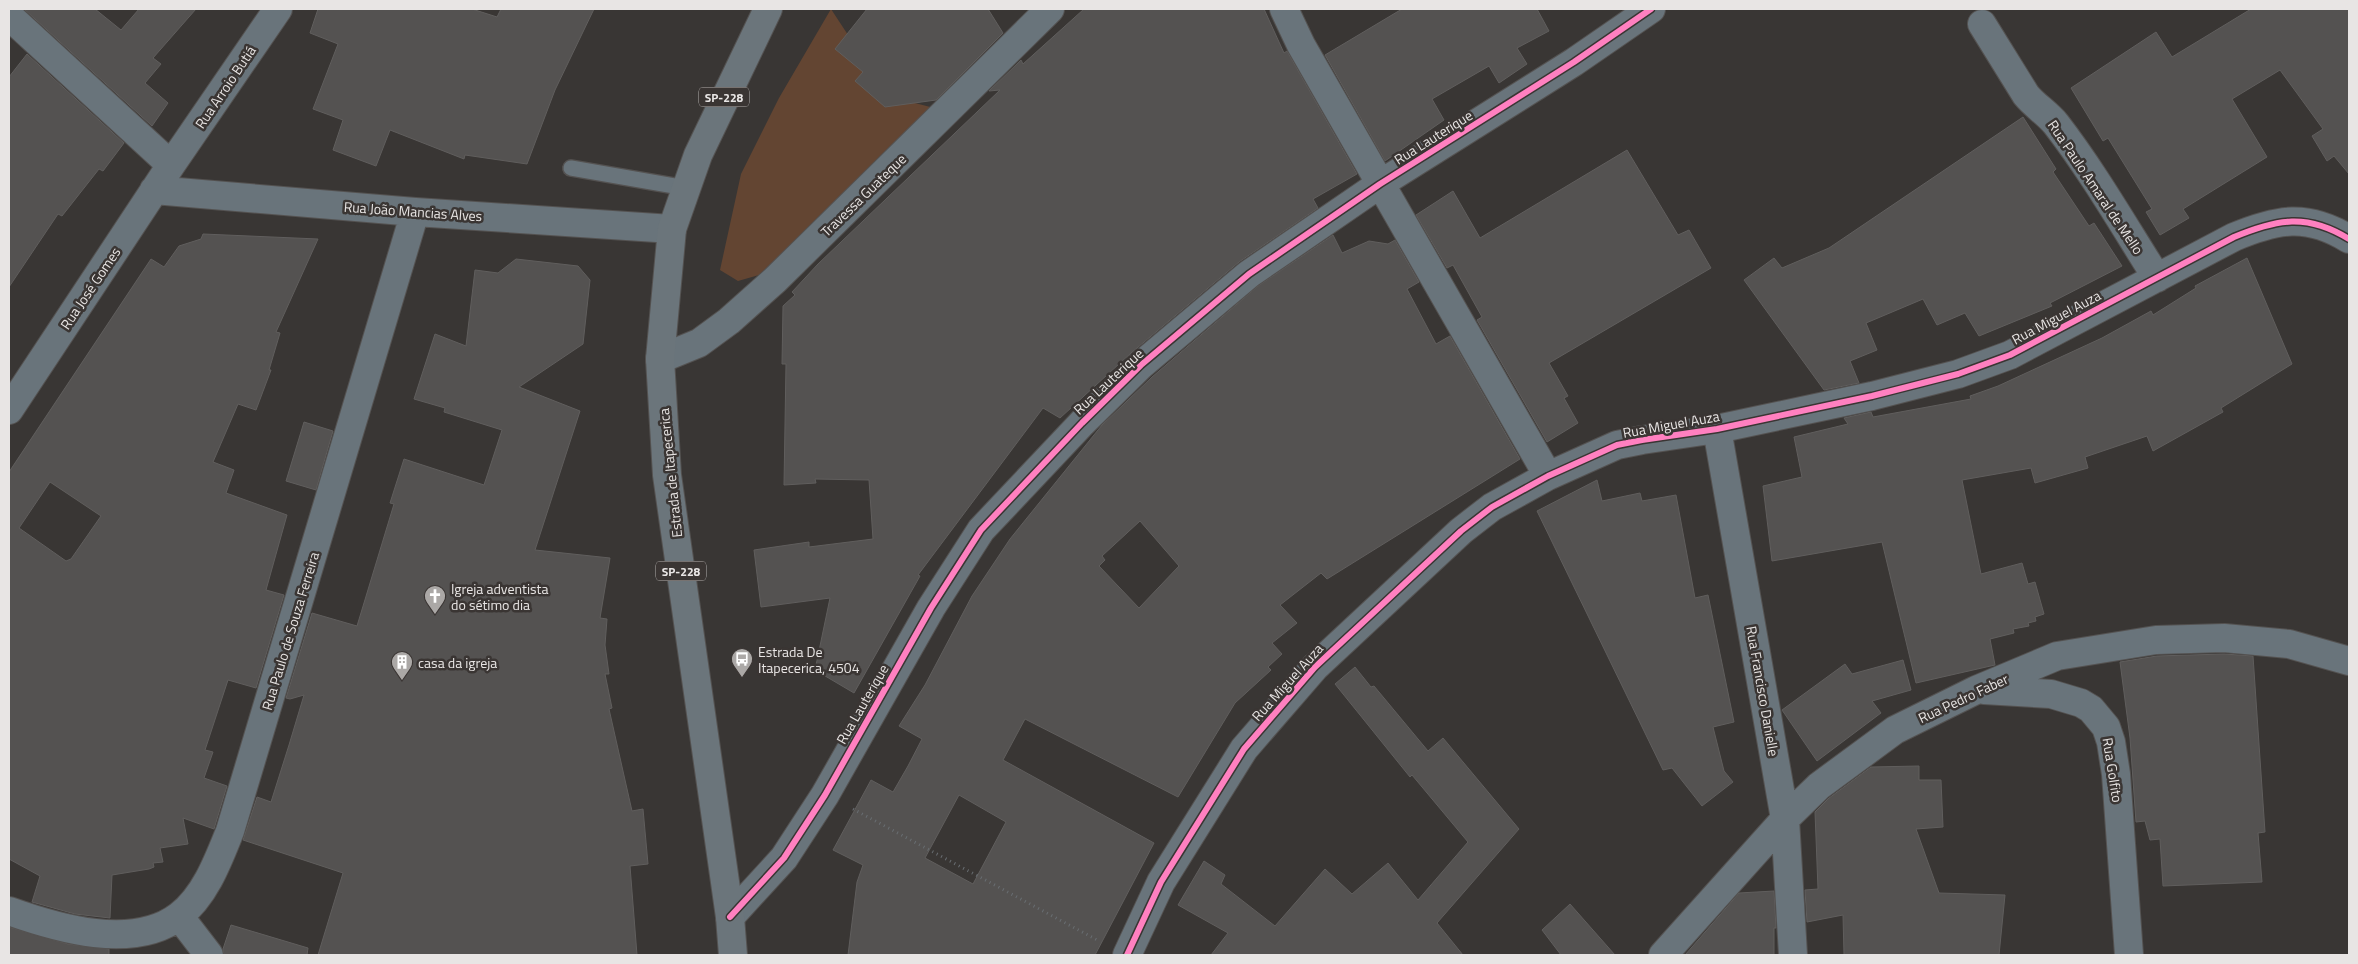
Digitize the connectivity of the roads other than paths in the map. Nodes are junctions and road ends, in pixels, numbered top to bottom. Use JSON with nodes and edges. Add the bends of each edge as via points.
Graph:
{"nodes":[{"id":1,"x":278,"y":9,"type":"edge"},
{"id":2,"x":768,"y":9,"type":"edge"},
{"id":3,"x":1050,"y":9,"type":"edge"},
{"id":4,"x":1284,"y":9,"type":"edge"},
{"id":5,"x":1651,"y":9,"type":"edge"},
{"id":6,"x":9,"y":16,"type":"edge"},
{"id":7,"x":1982,"y":24,"type":"dead end"},
{"id":8,"x":171,"y":165,"type":"junction"},
{"id":9,"x":570,"y":168,"type":"dead end"},
{"id":10,"x":1380,"y":184,"type":"junction"},
{"id":11,"x":686,"y":188,"type":"junction"},
{"id":12,"x":154,"y":190,"type":"junction"},
{"id":13,"x":415,"y":212,"type":"junction"},
{"id":14,"x":672,"y":229,"type":"junction"},
{"id":15,"x":2349,"y":239,"type":"edge"},
{"id":16,"x":2157,"y":278,"type":"junction"},
{"id":17,"x":660,"y":359,"type":"junction"},
{"id":18,"x":9,"y":410,"type":"edge"},
{"id":19,"x":1717,"y":429,"type":"junction"},
{"id":20,"x":1548,"y":476,"type":"junction"},
{"id":21,"x":2349,"y":661,"type":"edge"},
{"id":22,"x":1976,"y":690,"type":"junction"},
{"id":23,"x":1785,"y":819,"type":"junction"},
{"id":24,"x":9,"y":911,"type":"edge"},
{"id":25,"x":179,"y":916,"type":"junction"},
{"id":26,"x":730,"y":917,"type":"junction"},
{"id":27,"x":208,"y":955,"type":"edge"},
{"id":28,"x":733,"y":955,"type":"edge"},
{"id":29,"x":1127,"y":955,"type":"edge"},
{"id":30,"x":1663,"y":955,"type":"edge"},
{"id":31,"x":1792,"y":955,"type":"edge"},
{"id":32,"x":2129,"y":955,"type":"edge"}],
"edges":[{"from":1,"to":8,"type":"street","name":"Rua Arroio Butiá"},
{"from":2,"to":11,"type":"main road","name":"Estrada de Itapecerica","number":"SP-228","via":[[698,155]]},
{"from":3,"to":17,"type":"street","name":"Travessa Guateque","via":[[775,280],[699,343]]},
{"from":4,"to":10,"type":"street"},
{"from":5,"to":10,"type":"street","name":"Rua Lauterique","via":[[1574,62]]},
{"from":6,"to":8,"type":"street"},
{"from":7,"to":16,"type":"street","name":"Rua Paulo Amaral de Mello","via":[[2033,105],[2055,122]]},
{"from":8,"to":12,"type":"street","name":"Rua José Gomes"},
{"from":9,"to":11,"type":"lane"},
{"from":10,"to":20,"type":"street"},
{"from":10,"to":26,"type":"street","name":"Rua Lauterique","via":[[1249,274],[1142,365],[981,530],[931,608],[825,795],[784,858]]},
{"from":11,"to":14,"type":"main road","name":"Estrada de Itapecerica","number":"SP-228"},
{"from":12,"to":13,"type":"street","name":"Rua João Mancias Alves"},
{"from":12,"to":18,"type":"street","name":"Rua José Gomes"},
{"from":13,"to":14,"type":"street","name":"Rua João Mancias Alves"},
{"from":13,"to":25,"type":"street","name":"Rua Paulo de Souza Ferreira","via":[[230,831],[215,870]]},
{"from":14,"to":17,"type":"main road","name":"Estrada de Itapecerica","number":"SP-228"},
{"from":15,"to":16,"type":"street","name":"Rua Miguel Auza","via":[[2325,227],[2300,221],[2262,225]]},
{"from":16,"to":19,"type":"street","name":"Rua Miguel Auza","via":[[2010,355],[1978,368],[1872,396]]},
{"from":17,"to":26,"type":"main road","name":"Estrada de Itapecerica","number":"SP-228","via":[[667,475]]},
{"from":19,"to":20,"type":"street","name":"Rua Miguel Auza","via":[[1617,446]]},
{"from":19,"to":23,"type":"street","name":"Rua Francisco Danielle"},
{"from":20,"to":29,"type":"street","name":"Rua Miguel Auza","via":[[1492,507],[1461,531],[1315,667],[1244,748],[1161,882]]},
{"from":21,"to":22,"type":"street","name":"Rua Pedro Faber","via":[[2289,644],[2224,638],[2156,640],[2057,656]]},
{"from":22,"to":23,"type":"street","name":"Rua Pedro Faber","via":[[1895,730],[1819,786]]},
{"from":22,"to":32,"type":"street","name":"Rua Golfito","via":[[2058,696],[2086,706],[2106,726],[2116,774]]},
{"from":23,"to":30,"type":"street","name":"Rua Pedro Faber"},
{"from":23,"to":31,"type":"street","name":"Rua Francisco Danielle"},
{"from":24,"to":25,"type":"street","name":"Rua Paulo de Souza Ferreira","via":[[55,927],[108,934],[158,928]]},
{"from":25,"to":27,"type":"street"},
{"from":26,"to":28,"type":"main road","name":"Estrada de Itapecerica","number":"SP-228"}]}
